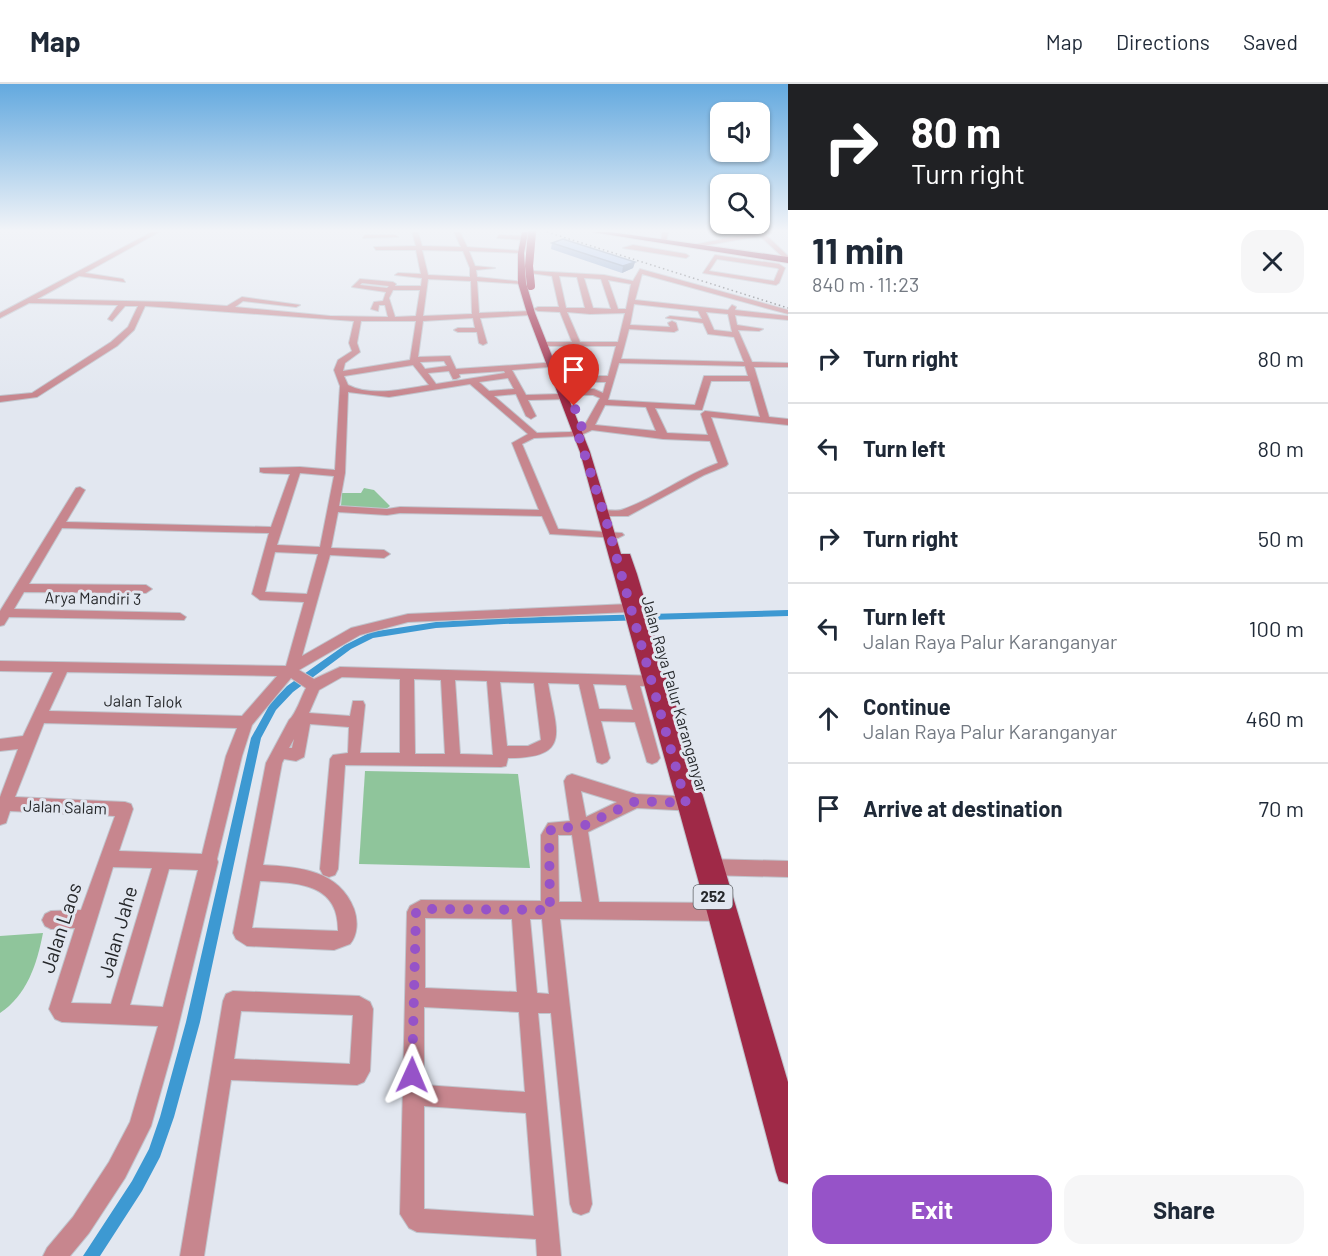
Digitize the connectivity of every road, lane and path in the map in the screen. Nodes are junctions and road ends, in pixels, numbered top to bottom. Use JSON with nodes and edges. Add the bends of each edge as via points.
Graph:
{"nodes":[{"id":1,"x":54,"y":287,"type":"edge"},
{"id":2,"x":475,"y":287,"type":"edge"},
{"id":3,"x":497,"y":287,"type":"edge"},
{"id":4,"x":529,"y":287,"type":"edge"},
{"id":5,"x":531,"y":287,"type":"edge"},
{"id":6,"x":532,"y":287,"type":"edge"},
{"id":7,"x":558,"y":287,"type":"edge"},
{"id":8,"x":583,"y":287,"type":"edge"},
{"id":9,"x":607,"y":287,"type":"edge"},
{"id":10,"x":634,"y":287,"type":"edge"},
{"id":11,"x":689,"y":287,"type":"edge"},
{"id":12,"x":755,"y":287,"type":"edge"},
{"id":13,"x":390,"y":288,"type":"joint"},
{"id":14,"x":423,"y":288,"type":"joint"},
{"id":15,"x":753,"y":290,"type":"dead end"},
{"id":16,"x":736,"y":297,"type":"junction"},
{"id":17,"x":532,"y":299,"type":"junction"},
{"id":18,"x":28,"y":301,"type":"junction"},
{"id":19,"x":632,"y":302,"type":"junction"},
{"id":20,"x":387,"y":303,"type":"junction"},
{"id":21,"x":123,"y":304,"type":"junction"},
{"id":22,"x":142,"y":304,"type":"junction"},
{"id":23,"x":296,"y":305,"type":"dead end"},
{"id":24,"x":228,"y":309,"type":"junction"},
{"id":25,"x":375,"y":309,"type":"dead end"},
{"id":26,"x":701,"y":309,"type":"junction"},
{"id":27,"x":563,"y":311,"type":"junction"},
{"id":28,"x":589,"y":311,"type":"junction"},
{"id":29,"x":615,"y":311,"type":"junction"},
{"id":30,"x":629,"y":312,"type":"junction"},
{"id":31,"x":788,"y":312,"type":"edge"},
{"id":32,"x":731,"y":313,"type":"junction"},
{"id":33,"x":476,"y":315,"type":"junction"},
{"id":34,"x":0,"y":316,"type":"edge"},
{"id":35,"x":419,"y":317,"type":"junction"},
{"id":36,"x":392,"y":318,"type":"junction"},
{"id":37,"x":788,"y":318,"type":"edge"},
{"id":38,"x":112,"y":319,"type":"dead end"},
{"id":39,"x":358,"y":320,"type":"junction"},
{"id":40,"x":704,"y":321,"type":"junction"},
{"id":41,"x":626,"y":327,"type":"junction"},
{"id":42,"x":734,"y":327,"type":"junction"},
{"id":43,"x":759,"y":328,"type":"dead end"},
{"id":44,"x":458,"y":330,"type":"dead end"},
{"id":45,"x":480,"y":330,"type":"junction"},
{"id":46,"x":738,"y":337,"type":"junction"},
{"id":47,"x":707,"y":339,"type":"dead end"},
{"id":48,"x":483,"y":344,"type":"dead end"},
{"id":49,"x":547,"y":344,"type":"junction"},
{"id":50,"x":578,"y":344,"type":"junction"},
{"id":51,"x":621,"y":344,"type":"junction"},
{"id":52,"x":788,"y":357,"type":"edge"},
{"id":53,"x":369,"y":359,"type":"dead end"},
{"id":54,"x":747,"y":359,"type":"junction"},
{"id":55,"x":415,"y":361,"type":"junction"},
{"id":56,"x":554,"y":361,"type":"junction"},
{"id":57,"x":616,"y":361,"type":"junction"},
{"id":58,"x":696,"y":362,"type":"junction"},
{"id":59,"x":788,"y":365,"type":"edge"},
{"id":60,"x":375,"y":368,"type":"junction"},
{"id":61,"x":509,"y":371,"type":"junction"},
{"id":62,"x":421,"y":372,"type":"junction"},
{"id":63,"x":454,"y":372,"type":"junction"},
{"id":64,"x":341,"y":375,"type":"junction"},
{"id":65,"x":707,"y":378,"type":"junction"},
{"id":66,"x":561,"y":379,"type":"junction"},
{"id":67,"x":612,"y":379,"type":"junction"},
{"id":68,"x":753,"y":379,"type":"junction"},
{"id":69,"x":472,"y":381,"type":"junction"},
{"id":70,"x":344,"y":386,"type":"junction"},
{"id":71,"x":404,"y":386,"type":"dead end"},
{"id":72,"x":432,"y":386,"type":"junction"},
{"id":73,"x":485,"y":394,"type":"junction"},
{"id":74,"x":521,"y":394,"type":"junction"},
{"id":75,"x":567,"y":394,"type":"junction"},
{"id":76,"x":0,"y":399,"type":"edge"},
{"id":77,"x":604,"y":399,"type":"junction"},
{"id":78,"x":650,"y":406,"type":"junction"},
{"id":79,"x":531,"y":416,"type":"dead end"},
{"id":80,"x":765,"y":420,"type":"junction"},
{"id":81,"x":788,"y":422,"type":"edge"},
{"id":82,"x":584,"y":431,"type":"junction"},
{"id":83,"x":533,"y":434,"type":"junction"},
{"id":84,"x":661,"y":434,"type":"junction"},
{"id":85,"x":713,"y":438,"type":"junction"},
{"id":86,"x":264,"y":470,"type":"dead end"},
{"id":87,"x":296,"y":471,"type":"junction"},
{"id":88,"x":340,"y":473,"type":"junction"},
{"id":89,"x":80,"y":490,"type":"dead end"},
{"id":90,"x":335,"y":509,"type":"junction"},
{"id":91,"x":547,"y":513,"type":"junction"},
{"id":92,"x":607,"y":513,"type":"junction"},
{"id":93,"x":58,"y":525,"type":"junction"},
{"id":94,"x":275,"y":530,"type":"junction"},
{"id":95,"x":614,"y":535,"type":"junction"},
{"id":96,"x":271,"y":548,"type":"junction"},
{"id":97,"x":325,"y":551,"type":"junction"},
{"id":98,"x":384,"y":554,"type":"dead end"},
{"id":99,"x":20,"y":588,"type":"junction"},
{"id":100,"x":146,"y":589,"type":"dead end"},
{"id":101,"x":311,"y":598,"type":"junction"},
{"id":102,"x":3,"y":613,"type":"edge"},
{"id":103,"x":636,"y":616,"type":"junction"},
{"id":104,"x":180,"y":617,"type":"dead end"},
{"id":105,"x":0,"y":666,"type":"edge"},
{"id":106,"x":62,"y":668,"type":"junction"},
{"id":107,"x":292,"y":671,"type":"junction"},
{"id":108,"x":407,"y":674,"type":"junction"},
{"id":109,"x":448,"y":675,"type":"junction"},
{"id":110,"x":493,"y":676,"type":"junction"},
{"id":111,"x":540,"y":678,"type":"junction"},
{"id":112,"x":585,"y":679,"type":"junction"},
{"id":113,"x":647,"y":681,"type":"junction"},
{"id":114,"x":312,"y":685,"type":"junction"},
{"id":115,"x":358,"y":705,"type":"dead end"},
{"id":116,"x":302,"y":711,"type":"junction"},
{"id":117,"x":593,"y":714,"type":"junction"},
{"id":118,"x":641,"y":716,"type":"junction"},
{"id":119,"x":40,"y":717,"type":"junction"},
{"id":120,"x":246,"y":722,"type":"junction"},
{"id":121,"x":356,"y":722,"type":"junction"},
{"id":122,"x":28,"y":742,"type":"junction"},
{"id":123,"x":0,"y":745,"type":"edge"},
{"id":124,"x":354,"y":750,"type":"dead end"},
{"id":125,"x":501,"y":757,"type":"junction"},
{"id":126,"x":602,"y":758,"type":"dead end"},
{"id":127,"x":652,"y":758,"type":"dead end"},
{"id":128,"x":408,"y":759,"type":"junction"},
{"id":129,"x":453,"y":760,"type":"junction"},
{"id":130,"x":636,"y":801,"type":"junction"},
{"id":131,"x":692,"y":804,"type":"junction"},
{"id":132,"x":125,"y":809,"type":"joint"},
{"id":133,"x":3,"y":811,"type":"edge"},
{"id":134,"x":579,"y":828,"type":"junction"},
{"id":135,"x":107,"y":859,"type":"junction"},
{"id":136,"x":162,"y":862,"type":"junction"},
{"id":137,"x":210,"y":862,"type":"junction"},
{"id":138,"x":710,"y":867,"type":"junction"},
{"id":139,"x":329,"y":869,"type":"dead end"},
{"id":140,"x":788,"y":869,"type":"edge"},
{"id":141,"x":252,"y":872,"type":"junction"},
{"id":142,"x":520,"y":910,"type":"junction"},
{"id":143,"x":550,"y":910,"type":"junction"},
{"id":144,"x":592,"y":911,"type":"junction"},
{"id":145,"x":723,"y":912,"type":"junction"},
{"id":146,"x":87,"y":919,"type":"junction"},
{"id":147,"x":51,"y":920,"type":"dead end"},
{"id":148,"x":414,"y":997,"type":"junction"},
{"id":149,"x":528,"y":1001,"type":"junction"},
{"id":150,"x":559,"y":1004,"type":"junction"},
{"id":151,"x":118,"y":1014,"type":"junction"},
{"id":152,"x":170,"y":1017,"type":"junction"},
{"id":153,"x":221,"y":1069,"type":"junction"},
{"id":154,"x":412,"y":1095,"type":"junction"},
{"id":155,"x":537,"y":1103,"type":"junction"},
{"id":156,"x":788,"y":1121,"type":"edge"},
{"id":157,"x":788,"y":1172,"type":"edge"},
{"id":158,"x":581,"y":1204,"type":"dead end"},
{"id":159,"x":547,"y":1228,"type":"junction"},
{"id":160,"x":55,"y":1256,"type":"edge"},
{"id":161,"x":192,"y":1256,"type":"edge"},
{"id":162,"x":549,"y":1256,"type":"edge"}],
"edges":[{"from":1,"to":18,"type":"street"},
{"from":2,"to":33,"type":"street"},
{"from":3,"to":17,"type":"street"},
{"from":4,"to":17,"type":"main road","name":"Jalan Raya Palur Karanganyar","number":"252"},
{"from":5,"to":17,"type":"main road","number":"252","bridge":true},
{"from":6,"to":17,"type":"main road","name":"Jalan Raya Palur Karanganyar","number":"252"},
{"from":7,"to":27,"type":"street"},
{"from":8,"to":28,"type":"street"},
{"from":9,"to":29,"type":"street"},
{"from":10,"to":19,"type":"street"},
{"from":11,"to":16,"type":"street"},
{"from":12,"to":15,"type":"street"},
{"from":13,"to":14,"type":"street"},
{"from":13,"to":20,"type":"street"},
{"from":14,"to":35,"type":"street"},
{"from":16,"to":31,"type":"street"},
{"from":16,"to":32,"type":"street"},
{"from":17,"to":27,"type":"street"},
{"from":17,"to":33,"type":"street"},
{"from":17,"to":49,"type":"main road","name":"Jalan Raya Palur Karanganyar","number":"252"},
{"from":18,"to":21,"type":"street"},
{"from":18,"to":34,"type":"street"},
{"from":19,"to":26,"type":"street"},
{"from":19,"to":30,"type":"street"},
{"from":20,"to":25,"type":"street","via":[[375,303]]},
{"from":20,"to":36,"type":"street"},
{"from":21,"to":22,"type":"street"},
{"from":21,"to":38,"type":"street"},
{"from":22,"to":24,"type":"street"},
{"from":22,"to":76,"type":"street","via":[[131,328],[114,344],[33,396]]},
{"from":23,"to":24,"type":"street","via":[[242,299]]},
{"from":24,"to":39,"type":"street"},
{"from":26,"to":32,"type":"street"},
{"from":26,"to":40,"type":"street"},
{"from":27,"to":28,"type":"street"},
{"from":27,"to":50,"type":"street"},
{"from":28,"to":29,"type":"street"},
{"from":28,"to":30,"type":"street"},
{"from":29,"to":30,"type":"street"},
{"from":30,"to":41,"type":"street"},
{"from":32,"to":37,"type":"street"},
{"from":32,"to":42,"type":"street"},
{"from":33,"to":35,"type":"street"},
{"from":33,"to":45,"type":"street"},
{"from":35,"to":36,"type":"street"},
{"from":35,"to":55,"type":"street"},
{"from":36,"to":39,"type":"street"},
{"from":39,"to":64,"type":"street","via":[[353,343],[356,352],[341,362]]},
{"from":40,"to":41,"type":"street","via":[[671,321],[673,330]]},
{"from":40,"to":46,"type":"street","via":[[712,333]]},
{"from":41,"to":51,"type":"street"},
{"from":42,"to":43,"type":"street"},
{"from":42,"to":46,"type":"street"},
{"from":44,"to":45,"type":"street"},
{"from":45,"to":48,"type":"street"},
{"from":46,"to":47,"type":"street"},
{"from":46,"to":54,"type":"street"},
{"from":49,"to":50,"type":"street"},
{"from":49,"to":56,"type":"main road","name":"Jalan Raya Palur Karanganyar","number":"252"},
{"from":50,"to":51,"type":"street"},
{"from":50,"to":56,"type":"street","via":[[583,359]]},
{"from":51,"to":57,"type":"street"},
{"from":52,"to":54,"type":"street"},
{"from":53,"to":60,"type":"street"},
{"from":54,"to":58,"type":"street"},
{"from":54,"to":59,"type":"street"},
{"from":54,"to":68,"type":"street"},
{"from":55,"to":60,"type":"street"},
{"from":55,"to":62,"type":"street"},
{"from":55,"to":63,"type":"street","via":[[447,358]]},
{"from":56,"to":61,"type":"street"},
{"from":56,"to":66,"type":"main road","name":"Jalan Raya Palur Karanganyar","number":"252"},
{"from":57,"to":58,"type":"street"},
{"from":57,"to":67,"type":"street"},
{"from":58,"to":65,"type":"street"},
{"from":60,"to":64,"type":"street"},
{"from":61,"to":63,"type":"street"},
{"from":61,"to":69,"type":"street"},
{"from":61,"to":74,"type":"street"},
{"from":62,"to":63,"type":"street"},
{"from":62,"to":72,"type":"street"},
{"from":64,"to":70,"type":"street"},
{"from":65,"to":68,"type":"street"},
{"from":65,"to":78,"type":"street","via":[[700,408]]},
{"from":66,"to":67,"type":"street"},
{"from":66,"to":75,"type":"main road","name":"Jalan Raya Palur Karanganyar","number":"252"},
{"from":67,"to":77,"type":"street"},
{"from":68,"to":80,"type":"street"},
{"from":69,"to":72,"type":"street"},
{"from":69,"to":73,"type":"street"},
{"from":70,"to":72,"type":"street","via":[[387,394]]},
{"from":70,"to":88,"type":"street"},
{"from":71,"to":72,"type":"street"},
{"from":73,"to":74,"type":"street"},
{"from":73,"to":83,"type":"street"},
{"from":74,"to":75,"type":"street"},
{"from":74,"to":79,"type":"street"},
{"from":75,"to":77,"type":"street","via":[[594,392]]},
{"from":75,"to":82,"type":"main road","name":"Jalan Raya Palur Karanganyar","number":"252"},
{"from":77,"to":78,"type":"street"},
{"from":77,"to":82,"type":"street"},
{"from":78,"to":84,"type":"street"},
{"from":80,"to":81,"type":"street"},
{"from":80,"to":85,"type":"street","via":[[705,414]]},
{"from":82,"to":83,"type":"street"},
{"from":82,"to":84,"type":"street"},
{"from":82,"to":92,"type":"main road","name":"Jalan Raya Palur Karanganyar","number":"252"},
{"from":83,"to":91,"type":"street","via":[[517,445]]},
{"from":84,"to":85,"type":"street"},
{"from":85,"to":92,"type":"street","via":[[723,464],[624,514]]},
{"from":86,"to":87,"type":"street"},
{"from":87,"to":88,"type":"street"},
{"from":87,"to":94,"type":"street"},
{"from":88,"to":90,"type":"street"},
{"from":89,"to":93,"type":"street"},
{"from":90,"to":91,"type":"street"},
{"from":90,"to":97,"type":"street"},
{"from":91,"to":95,"type":"street","via":[[555,532]]},
{"from":92,"to":95,"type":"main road","name":"Jalan Raya Palur Karanganyar","number":"252"},
{"from":93,"to":94,"type":"street"},
{"from":93,"to":99,"type":"street"},
{"from":94,"to":96,"type":"street"},
{"from":95,"to":103,"type":"main road","name":"Jalan Raya Palur Karanganyar","number":"252"},
{"from":96,"to":97,"type":"street"},
{"from":96,"to":101,"type":"street","via":[[258,595]]},
{"from":97,"to":98,"type":"street"},
{"from":97,"to":101,"type":"street"},
{"from":99,"to":100,"type":"street"},
{"from":99,"to":102,"type":"street"},
{"from":101,"to":107,"type":"street"},
{"from":102,"to":104,"type":"street","name":"Arya Mandiri 3"},
{"from":103,"to":107,"type":"street","via":[[408,618],[356,631]]},
{"from":103,"to":113,"type":"main road","name":"Jalan Raya Palur Karanganyar","number":"252"},
{"from":105,"to":106,"type":"street"},
{"from":106,"to":107,"type":"street"},
{"from":106,"to":119,"type":"street"},
{"from":107,"to":114,"type":"street"},
{"from":107,"to":120,"type":"street"},
{"from":108,"to":109,"type":"street"},
{"from":108,"to":114,"type":"street","via":[[337,672]]},
{"from":108,"to":128,"type":"street"},
{"from":109,"to":110,"type":"street"},
{"from":109,"to":129,"type":"street"},
{"from":110,"to":111,"type":"street"},
{"from":110,"to":125,"type":"street"},
{"from":111,"to":112,"type":"street"},
{"from":111,"to":125,"type":"street","via":[[548,743],[530,752]]},
{"from":112,"to":113,"type":"street"},
{"from":112,"to":117,"type":"street"},
{"from":113,"to":118,"type":"street"},
{"from":113,"to":131,"type":"main road","name":"Jalan Raya Palur Karanganyar","number":"252"},
{"from":114,"to":116,"type":"street"},
{"from":115,"to":121,"type":"street"},
{"from":116,"to":121,"type":"street"},
{"from":116,"to":141,"type":"street","via":[[279,753]]},
{"from":117,"to":118,"type":"street"},
{"from":117,"to":126,"type":"street"},
{"from":118,"to":127,"type":"street"},
{"from":119,"to":120,"type":"street","name":"Jalan Talok"},
{"from":119,"to":122,"type":"street"},
{"from":120,"to":137,"type":"street","via":[[234,756]]},
{"from":121,"to":124,"type":"street"},
{"from":122,"to":123,"type":"street"},
{"from":122,"to":133,"type":"street"},
{"from":125,"to":129,"type":"street"},
{"from":128,"to":129,"type":"street"},
{"from":128,"to":139,"type":"street","via":[[338,759]]},
{"from":130,"to":131,"type":"street"},
{"from":130,"to":134,"type":"street"},
{"from":130,"to":134,"type":"street","via":[[572,781]]},
{"from":131,"to":138,"type":"main road","name":"Jalan Raya Palur Karanganyar","number":"252"},
{"from":132,"to":133,"type":"street","name":"Jalan Salam"},
{"from":132,"to":135,"type":"street","name":"Jalan Laos"},
{"from":134,"to":143,"type":"street","via":[[557,827],[550,832]]},
{"from":134,"to":144,"type":"street"},
{"from":135,"to":136,"type":"street"},
{"from":135,"to":146,"type":"street","name":"Jalan Laos"},
{"from":136,"to":137,"type":"street"},
{"from":136,"to":151,"type":"street","name":"Jalan Jahe"},
{"from":137,"to":152,"type":"street"},
{"from":138,"to":140,"type":"street"},
{"from":138,"to":145,"type":"main road","name":"Jalan Raya Palur Karanganyar","number":"252"},
{"from":141,"to":141,"type":"street","via":[[243,937],[334,941],[347,934],[344,907],[319,881]]},
{"from":142,"to":143,"type":"street"},
{"from":142,"to":148,"type":"street","via":[[418,910]]},
{"from":142,"to":149,"type":"street"},
{"from":143,"to":144,"type":"street"},
{"from":143,"to":150,"type":"street"},
{"from":144,"to":145,"type":"street"},
{"from":145,"to":156,"type":"main road","name":"Jalan Raya Palur Karanganyar","number":"252"},
{"from":145,"to":157,"type":"main road","name":"Jalan Raya Palur Karanganyar","number":"252"},
{"from":146,"to":147,"type":"street"},
{"from":146,"to":151,"type":"street","name":"Jalan Laos","via":[[60,1011]]},
{"from":148,"to":149,"type":"street"},
{"from":148,"to":154,"type":"street"},
{"from":149,"to":150,"type":"street"},
{"from":149,"to":155,"type":"street"},
{"from":150,"to":158,"type":"street"},
{"from":151,"to":152,"type":"street"},
{"from":152,"to":160,"type":"street","via":[[140,1126],[117,1170]]},
{"from":153,"to":153,"type":"street","via":[[357,1075],[363,1009],[233,1001]]},
{"from":153,"to":161,"type":"street"},
{"from":154,"to":155,"type":"street"},
{"from":154,"to":159,"type":"street","via":[[410,1208],[414,1218]]},
{"from":155,"to":159,"type":"street"},
{"from":159,"to":162,"type":"street"}]}
